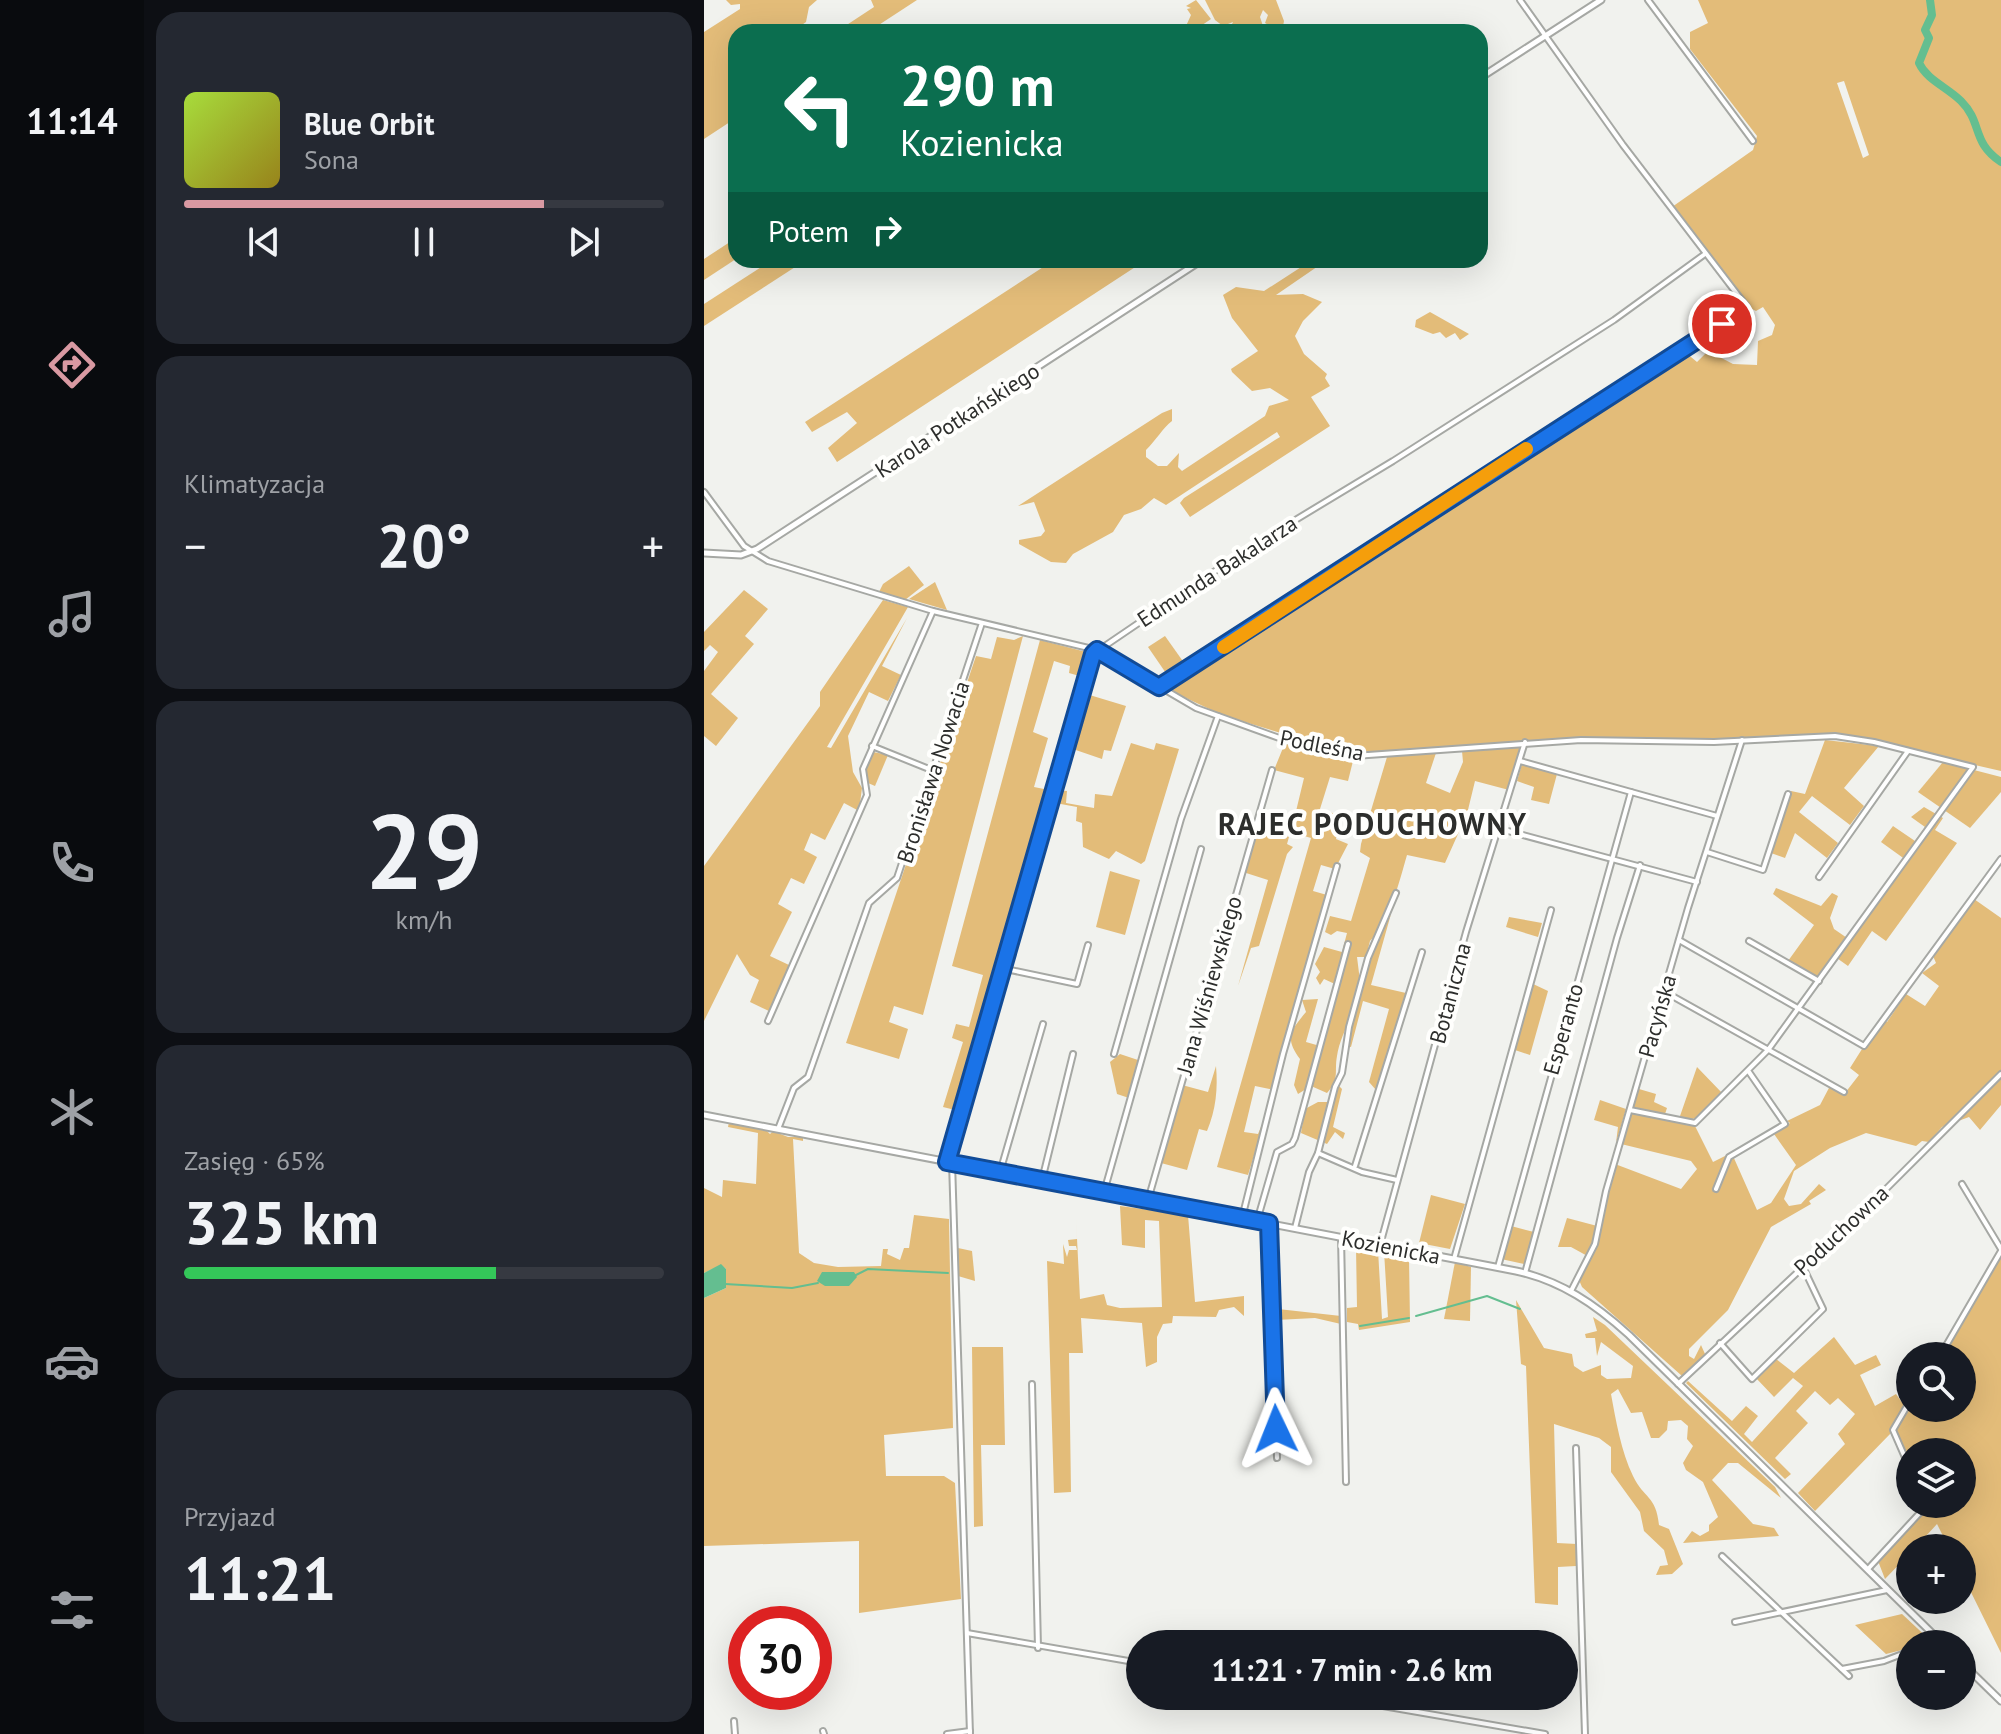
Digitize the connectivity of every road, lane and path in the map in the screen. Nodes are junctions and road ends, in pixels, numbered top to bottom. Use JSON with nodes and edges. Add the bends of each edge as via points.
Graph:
{"nodes":[{"id":1,"x":1520,"y":0,"type":"edge"},
{"id":2,"x":1601,"y":0,"type":"edge"},
{"id":3,"x":1648,"y":0,"type":"edge"},
{"id":4,"x":1546,"y":36,"type":"junction"},
{"id":5,"x":1488,"y":73,"type":"edge"},
{"id":6,"x":1753,"y":141,"type":"dead end"},
{"id":7,"x":1705,"y":254,"type":"junction"},
{"id":8,"x":1190,"y":268,"type":"edge"},
{"id":9,"x":704,"y":492,"type":"edge"},
{"id":10,"x":750,"y":552,"type":"junction"},
{"id":11,"x":704,"y":553,"type":"edge"},
{"id":12,"x":933,"y":611,"type":"junction"},
{"id":13,"x":982,"y":623,"type":"junction"},
{"id":14,"x":1097,"y":650,"type":"junction"},
{"id":15,"x":1159,"y":687,"type":"junction"},
{"id":16,"x":1218,"y":716,"type":"junction"},
{"id":17,"x":1742,"y":740,"type":"junction"},
{"id":18,"x":1525,"y":742,"type":"junction"},
{"id":19,"x":872,"y":746,"type":"junction"},
{"id":20,"x":1908,"y":751,"type":"junction"},
{"id":21,"x":1520,"y":761,"type":"junction"},
{"id":22,"x":1272,"y":770,"type":"dead end"},
{"id":23,"x":934,"y":771,"type":"junction"},
{"id":24,"x":1631,"y":792,"type":"junction"},
{"id":25,"x":1788,"y":794,"type":"dead end"},
{"id":26,"x":1717,"y":816,"type":"junction"},
{"id":27,"x":1497,"y":828,"type":"junction"},
{"id":28,"x":1201,"y":849,"type":"dead end"},
{"id":29,"x":1707,"y":852,"type":"junction"},
{"id":30,"x":1612,"y":859,"type":"junction"},
{"id":31,"x":2001,"y":859,"type":"edge"},
{"id":32,"x":1640,"y":865,"type":"junction"},
{"id":33,"x":1337,"y":866,"type":"dead end"},
{"id":34,"x":1819,"y":877,"type":"dead end"},
{"id":35,"x":1697,"y":882,"type":"junction"},
{"id":36,"x":1396,"y":893,"type":"dead end"},
{"id":37,"x":1551,"y":910,"type":"dead end"},
{"id":38,"x":1679,"y":940,"type":"junction"},
{"id":39,"x":1749,"y":941,"type":"dead end"},
{"id":40,"x":1348,"y":944,"type":"dead end"},
{"id":41,"x":1088,"y":945,"type":"dead end"},
{"id":42,"x":1422,"y":952,"type":"dead end"},
{"id":43,"x":1000,"y":968,"type":"junction"},
{"id":44,"x":1819,"y":981,"type":"junction"},
{"id":45,"x":1665,"y":992,"type":"junction"},
{"id":46,"x":1798,"y":1009,"type":"junction"},
{"id":47,"x":768,"y":1021,"type":"dead end"},
{"id":48,"x":1043,"y":1024,"type":"dead end"},
{"id":49,"x":1768,"y":1050,"type":"junction"},
{"id":50,"x":1073,"y":1054,"type":"dead end"},
{"id":51,"x":1114,"y":1054,"type":"dead end"},
{"id":52,"x":1749,"y":1072,"type":"junction"},
{"id":53,"x":2001,"y":1074,"type":"edge"},
{"id":54,"x":1844,"y":1092,"type":"dead end"},
{"id":55,"x":1630,"y":1110,"type":"junction"},
{"id":56,"x":704,"y":1115,"type":"edge"},
{"id":57,"x":778,"y":1129,"type":"junction"},
{"id":58,"x":1318,"y":1153,"type":"junction"},
{"id":59,"x":949,"y":1162,"type":"junction"},
{"id":60,"x":1355,"y":1166,"type":"junction"},
{"id":61,"x":1000,"y":1172,"type":"junction"},
{"id":62,"x":1042,"y":1180,"type":"junction"},
{"id":63,"x":1397,"y":1180,"type":"junction"},
{"id":64,"x":1962,"y":1184,"type":"dead end"},
{"id":65,"x":1716,"y":1189,"type":"dead end"},
{"id":66,"x":1104,"y":1192,"type":"junction"},
{"id":67,"x":1148,"y":1200,"type":"junction"},
{"id":68,"x":1242,"y":1218,"type":"junction"},
{"id":69,"x":1257,"y":1221,"type":"junction"},
{"id":70,"x":1269,"y":1223,"type":"junction"},
{"id":71,"x":1295,"y":1228,"type":"junction"},
{"id":72,"x":1341,"y":1237,"type":"junction"},
{"id":73,"x":1380,"y":1245,"type":"junction"},
{"id":74,"x":2001,"y":1250,"type":"edge"},
{"id":75,"x":1454,"y":1259,"type":"junction"},
{"id":76,"x":1802,"y":1266,"type":"junction"},
{"id":77,"x":1498,"y":1267,"type":"junction"},
{"id":78,"x":1525,"y":1273,"type":"junction"},
{"id":79,"x":1571,"y":1291,"type":"junction"},
{"id":80,"x":1948,"y":1342,"type":"edge"},
{"id":81,"x":1720,"y":1343,"type":"junction"},
{"id":82,"x":1032,"y":1384,"type":"dead end"},
{"id":83,"x":1678,"y":1384,"type":"junction"},
{"id":84,"x":1576,"y":1448,"type":"dead end"},
{"id":85,"x":1277,"y":1458,"type":"dead end"},
{"id":86,"x":1346,"y":1482,"type":"dead end"},
{"id":87,"x":1915,"y":1518,"type":"edge"},
{"id":88,"x":1722,"y":1556,"type":"dead end"},
{"id":89,"x":1867,"y":1570,"type":"junction"},
{"id":90,"x":1887,"y":1590,"type":"junction"},
{"id":91,"x":1780,"y":1612,"type":"junction"},
{"id":92,"x":1735,"y":1622,"type":"dead end"},
{"id":93,"x":1928,"y":1630,"type":"edge"},
{"id":94,"x":967,"y":1633,"type":"junction"},
{"id":95,"x":1038,"y":1648,"type":"junction"},
{"id":96,"x":1896,"y":1656,"type":"edge"},
{"id":97,"x":1126,"y":1661,"type":"edge"},
{"id":98,"x":1842,"y":1669,"type":"junction"},
{"id":99,"x":1849,"y":1676,"type":"dead end"},
{"id":100,"x":1976,"y":1677,"type":"edge"},
{"id":101,"x":2001,"y":1701,"type":"edge"},
{"id":102,"x":1406,"y":1710,"type":"edge"},
{"id":103,"x":734,"y":1721,"type":"dead end"},
{"id":104,"x":970,"y":1732,"type":"edge"},
{"id":105,"x":735,"y":1734,"type":"edge"},
{"id":106,"x":947,"y":1734,"type":"edge"},
{"id":107,"x":1545,"y":1734,"type":"edge"},
{"id":108,"x":1585,"y":1734,"type":"edge"}],
"edges":[{"from":1,"to":4,"type":"street"},
{"from":2,"to":4,"type":"main road"},
{"from":3,"to":6,"type":"street"},
{"from":4,"to":5,"type":"main road"},
{"from":4,"to":7,"type":"street"},
{"from":7,"to":14,"type":"street","name":"Edmunda Bakalarza","via":[[1614,320],[1249,548]]},
{"from":7,"to":15,"type":"street","via":[[1747,307]]},
{"from":8,"to":10,"type":"main road","name":"Karola Potkańskiego"},
{"from":9,"to":10,"type":"street"},
{"from":10,"to":11,"type":"main road"},
{"from":10,"to":12,"type":"street","name":"Podleśna"},
{"from":12,"to":13,"type":"street","name":"Podleśna"},
{"from":12,"to":19,"type":"street"},
{"from":13,"to":14,"type":"street","name":"Podleśna"},
{"from":13,"to":23,"type":"street","name":"Bronisława Nowacia"},
{"from":14,"to":15,"type":"street","name":"Podleśna"},
{"from":14,"to":43,"type":"street"},
{"from":15,"to":16,"type":"street","name":"Podleśna"},
{"from":16,"to":18,"type":"street","name":"Podleśna","via":[[1282,739],[1354,756]]},
{"from":16,"to":51,"type":"street","via":[[1181,819]]},
{"from":17,"to":18,"type":"street","name":"Podleśna"},
{"from":17,"to":20,"type":"street","name":"Podleśna","via":[[1835,736]]},
{"from":17,"to":26,"type":"street","name":"Pacyńska"},
{"from":18,"to":21,"type":"street","name":"Botaniczna"},
{"from":19,"to":23,"type":"street"},
{"from":19,"to":47,"type":"street","via":[[863,769],[867,795]]},
{"from":20,"to":34,"type":"street"},
{"from":20,"to":44,"type":"street","name":"Podleśna","via":[[1973,767]]},
{"from":21,"to":24,"type":"street"},
{"from":21,"to":27,"type":"street","name":"Botaniczna"},
{"from":22,"to":67,"type":"street","name":"Jana Wiśniewskiego"},
{"from":23,"to":57,"type":"street","name":"Bronisława Nowacia","via":[[897,878],[869,903],[808,1077],[794,1088]]},
{"from":24,"to":26,"type":"street"},
{"from":24,"to":30,"type":"street","name":"Esperanto"},
{"from":25,"to":29,"type":"street","via":[[1763,870]]},
{"from":26,"to":29,"type":"street","name":"Pacyńska"},
{"from":27,"to":30,"type":"street"},
{"from":27,"to":63,"type":"street","name":"Botaniczna"},
{"from":28,"to":66,"type":"street"},
{"from":29,"to":35,"type":"street","name":"Pacyńska"},
{"from":30,"to":32,"type":"street"},
{"from":30,"to":77,"type":"street","name":"Esperanto"},
{"from":31,"to":46,"type":"street","via":[[1864,1046]]},
{"from":32,"to":35,"type":"street"},
{"from":32,"to":78,"type":"street"},
{"from":33,"to":68,"type":"street"},
{"from":35,"to":38,"type":"street","name":"Pacyńska"},
{"from":36,"to":58,"type":"street","via":[[1368,958]]},
{"from":37,"to":75,"type":"street"},
{"from":38,"to":45,"type":"street","name":"Pacyńska"},
{"from":38,"to":46,"type":"street"},
{"from":39,"to":44,"type":"street"},
{"from":40,"to":69,"type":"street","via":[[1295,1138],[1277,1152]]},
{"from":41,"to":43,"type":"street","via":[[1077,984]]},
{"from":42,"to":60,"type":"street"},
{"from":43,"to":59,"type":"street"},
{"from":44,"to":46,"type":"street"},
{"from":45,"to":49,"type":"street"},
{"from":45,"to":55,"type":"street","name":"Pacyńska"},
{"from":46,"to":49,"type":"street"},
{"from":48,"to":61,"type":"street"},
{"from":49,"to":52,"type":"street"},
{"from":49,"to":54,"type":"street"},
{"from":50,"to":62,"type":"street"},
{"from":52,"to":55,"type":"street","via":[[1695,1123]]},
{"from":52,"to":65,"type":"street","via":[[1785,1124],[1729,1157]]},
{"from":53,"to":76,"type":"street","name":"Poduchowna"},
{"from":55,"to":79,"type":"street","name":"Pacyńska","via":[[1595,1244]]},
{"from":56,"to":57,"type":"main road","name":"Kozienicka"},
{"from":57,"to":59,"type":"main road","name":"Kozienicka"},
{"from":58,"to":60,"type":"street"},
{"from":58,"to":71,"type":"street"},
{"from":59,"to":61,"type":"main road","name":"Kozienicka"},
{"from":59,"to":94,"type":"street"},
{"from":60,"to":63,"type":"street"},
{"from":61,"to":62,"type":"main road","name":"Kozienicka"},
{"from":62,"to":66,"type":"main road","name":"Kozienicka"},
{"from":63,"to":73,"type":"street","name":"Botaniczna"},
{"from":64,"to":74,"type":"street"},
{"from":66,"to":67,"type":"main road","name":"Kozienicka"},
{"from":67,"to":68,"type":"main road","name":"Kozienicka"},
{"from":68,"to":69,"type":"main road","name":"Kozienicka"},
{"from":69,"to":70,"type":"main road","name":"Kozienicka"},
{"from":70,"to":71,"type":"main road","name":"Kozienicka"},
{"from":70,"to":85,"type":"street"},
{"from":71,"to":72,"type":"main road","name":"Kozienicka"},
{"from":72,"to":73,"type":"main road","name":"Kozienicka"},
{"from":72,"to":86,"type":"street"},
{"from":73,"to":75,"type":"main road","name":"Kozienicka"},
{"from":74,"to":80,"type":"street"},
{"from":75,"to":77,"type":"main road","name":"Kozienicka"},
{"from":76,"to":81,"type":"street","name":"Poduchowna"},
{"from":76,"to":81,"type":"street","via":[[1823,1309],[1752,1379]]},
{"from":77,"to":78,"type":"main road","name":"Kozienicka"},
{"from":78,"to":79,"type":"main road","name":"Kozienicka"},
{"from":79,"to":83,"type":"main road","name":"Kozienicka","via":[[1613,1321]]},
{"from":81,"to":83,"type":"street","name":"Poduchowna"},
{"from":82,"to":95,"type":"street"},
{"from":83,"to":89,"type":"main road","name":"Kozienicka"},
{"from":84,"to":108,"type":"street"},
{"from":87,"to":89,"type":"street"},
{"from":88,"to":91,"type":"street"},
{"from":89,"to":90,"type":"main road","name":"Kozienicka"},
{"from":90,"to":91,"type":"street"},
{"from":90,"to":93,"type":"main road","name":"Kozienicka"},
{"from":91,"to":92,"type":"street"},
{"from":91,"to":98,"type":"street"},
{"from":94,"to":95,"type":"street"},
{"from":94,"to":104,"type":"street"},
{"from":95,"to":97,"type":"street"},
{"from":96,"to":98,"type":"street"},
{"from":98,"to":99,"type":"street"},
{"from":100,"to":101,"type":"main road"},
{"from":102,"to":107,"type":"street"},
{"from":103,"to":105,"type":"street"},
{"from":104,"to":106,"type":"street"}]}
